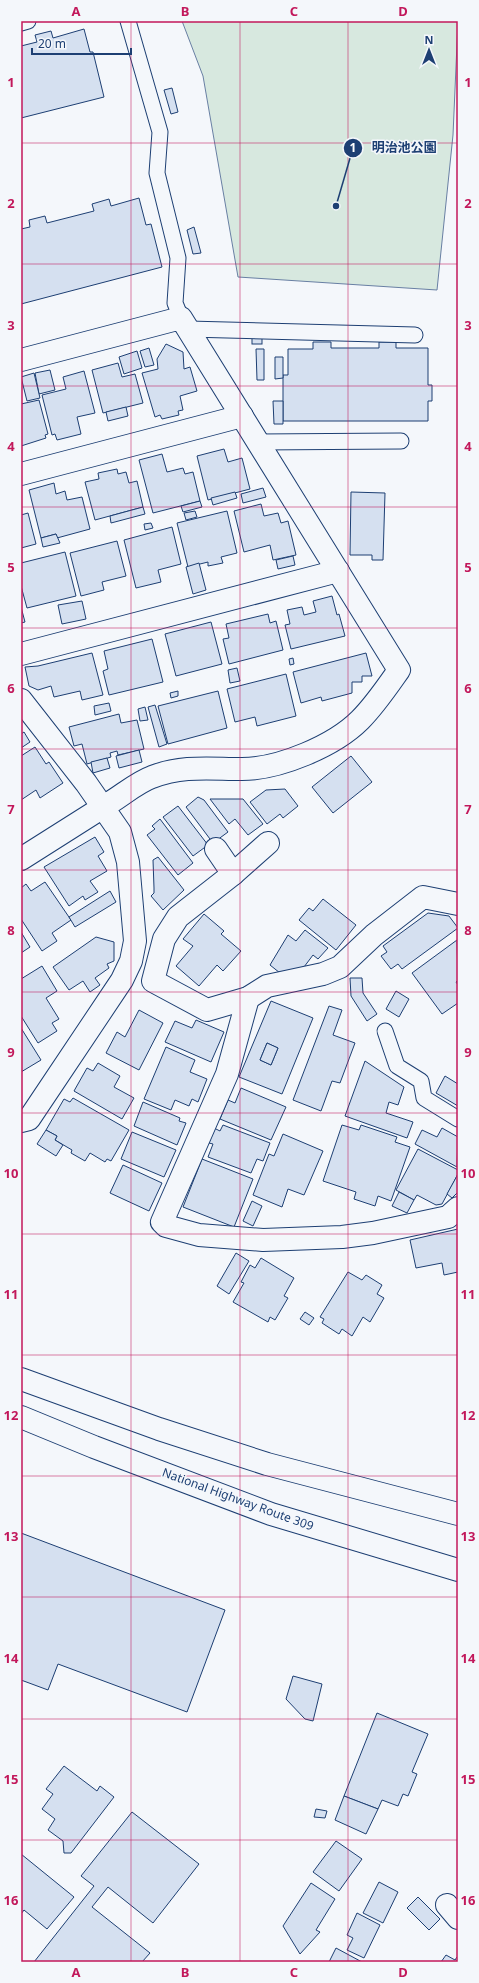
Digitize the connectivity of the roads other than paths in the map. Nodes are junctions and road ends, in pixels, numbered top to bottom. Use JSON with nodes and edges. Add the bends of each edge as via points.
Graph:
{"nodes":[{"id":1,"x":28,"y":21,"type":"edge"},
{"id":2,"x":128,"y":21,"type":"edge"},
{"id":3,"x":21,"y":23,"type":"edge"},
{"id":4,"x":184,"y":324,"type":"junction"},
{"id":5,"x":415,"y":335,"type":"dead end"},
{"id":6,"x":21,"y":360,"type":"edge"},
{"id":7,"x":242,"y":416,"type":"junction"},
{"id":8,"x":401,"y":441,"type":"dead end"},
{"id":9,"x":258,"y":442,"type":"junction"},
{"id":10,"x":21,"y":474,"type":"edge"},
{"id":11,"x":338,"y":571,"type":"junction"},
{"id":12,"x":21,"y":654,"type":"edge"},
{"id":13,"x":21,"y":700,"type":"edge"},
{"id":14,"x":103,"y":807,"type":"junction"},
{"id":15,"x":268,"y":843,"type":"dead end"},
{"id":16,"x":216,"y":849,"type":"dead end"},
{"id":17,"x":21,"y":859,"type":"edge"},
{"id":18,"x":233,"y":874,"type":"junction"},
{"id":19,"x":458,"y":904,"type":"edge"},
{"id":20,"x":133,"y":951,"type":"junction"},
{"id":21,"x":159,"y":958,"type":"junction"},
{"id":22,"x":248,"y":998,"type":"junction"},
{"id":23,"x":385,"y":1031,"type":"dead end"},
{"id":24,"x":458,"y":1119,"type":"edge"},
{"id":25,"x":21,"y":1121,"type":"edge"},
{"id":26,"x":458,"y":1208,"type":"edge"},
{"id":27,"x":21,"y":1378,"type":"edge"},
{"id":28,"x":21,"y":1417,"type":"edge"},
{"id":29,"x":458,"y":1514,"type":"edge"},
{"id":30,"x":458,"y":1570,"type":"edge"}],
"edges":[{"from":1,"to":3,"type":"lane"},
{"from":2,"to":4,"type":"lane","via":[[160,132],[157,172],[178,258],[175,303]]},
{"from":4,"to":5,"type":"lane"},
{"from":4,"to":6,"type":"main road"},
{"from":4,"to":7,"type":"main road"},
{"from":7,"to":9,"type":"main road"},
{"from":7,"to":10,"type":"main road"},
{"from":8,"to":9,"type":"lane"},
{"from":9,"to":11,"type":"main road"},
{"from":11,"to":12,"type":"main road"},
{"from":11,"to":14,"type":"main road","via":[[399,670],[382,696],[359,721],[305,754],[273,765],[244,770],[206,767],[151,777]]},
{"from":13,"to":14,"type":"main road"},
{"from":14,"to":17,"type":"main road"},
{"from":14,"to":20,"type":"main road","via":[[120,832],[128,862],[135,941]]},
{"from":15,"to":18,"type":"main road"},
{"from":16,"to":18,"type":"main road"},
{"from":18,"to":21,"type":"main road","via":[[178,917],[164,939]]},
{"from":19,"to":22,"type":"main road","via":[[423,897],[374,935],[340,966],[322,974],[267,986]]},
{"from":20,"to":21,"type":"main road"},
{"from":20,"to":25,"type":"main road","via":[[122,980],[29,1118]]},
{"from":21,"to":22,"type":"main road","via":[[154,981],[207,1010]]},
{"from":22,"to":26,"type":"main road","via":[[227,1074],[162,1222],[166,1226],[199,1235],[263,1240],[334,1237],[373,1233],[448,1217]]},
{"from":23,"to":24,"type":"lane","via":[[398,1066],[421,1081],[424,1098]]},
{"from":27,"to":29,"type":"main road","via":[[159,1429],[267,1464]]},
{"from":28,"to":30,"type":"main road","name":"National Highway Route 309","via":[[271,1514]]}]}
